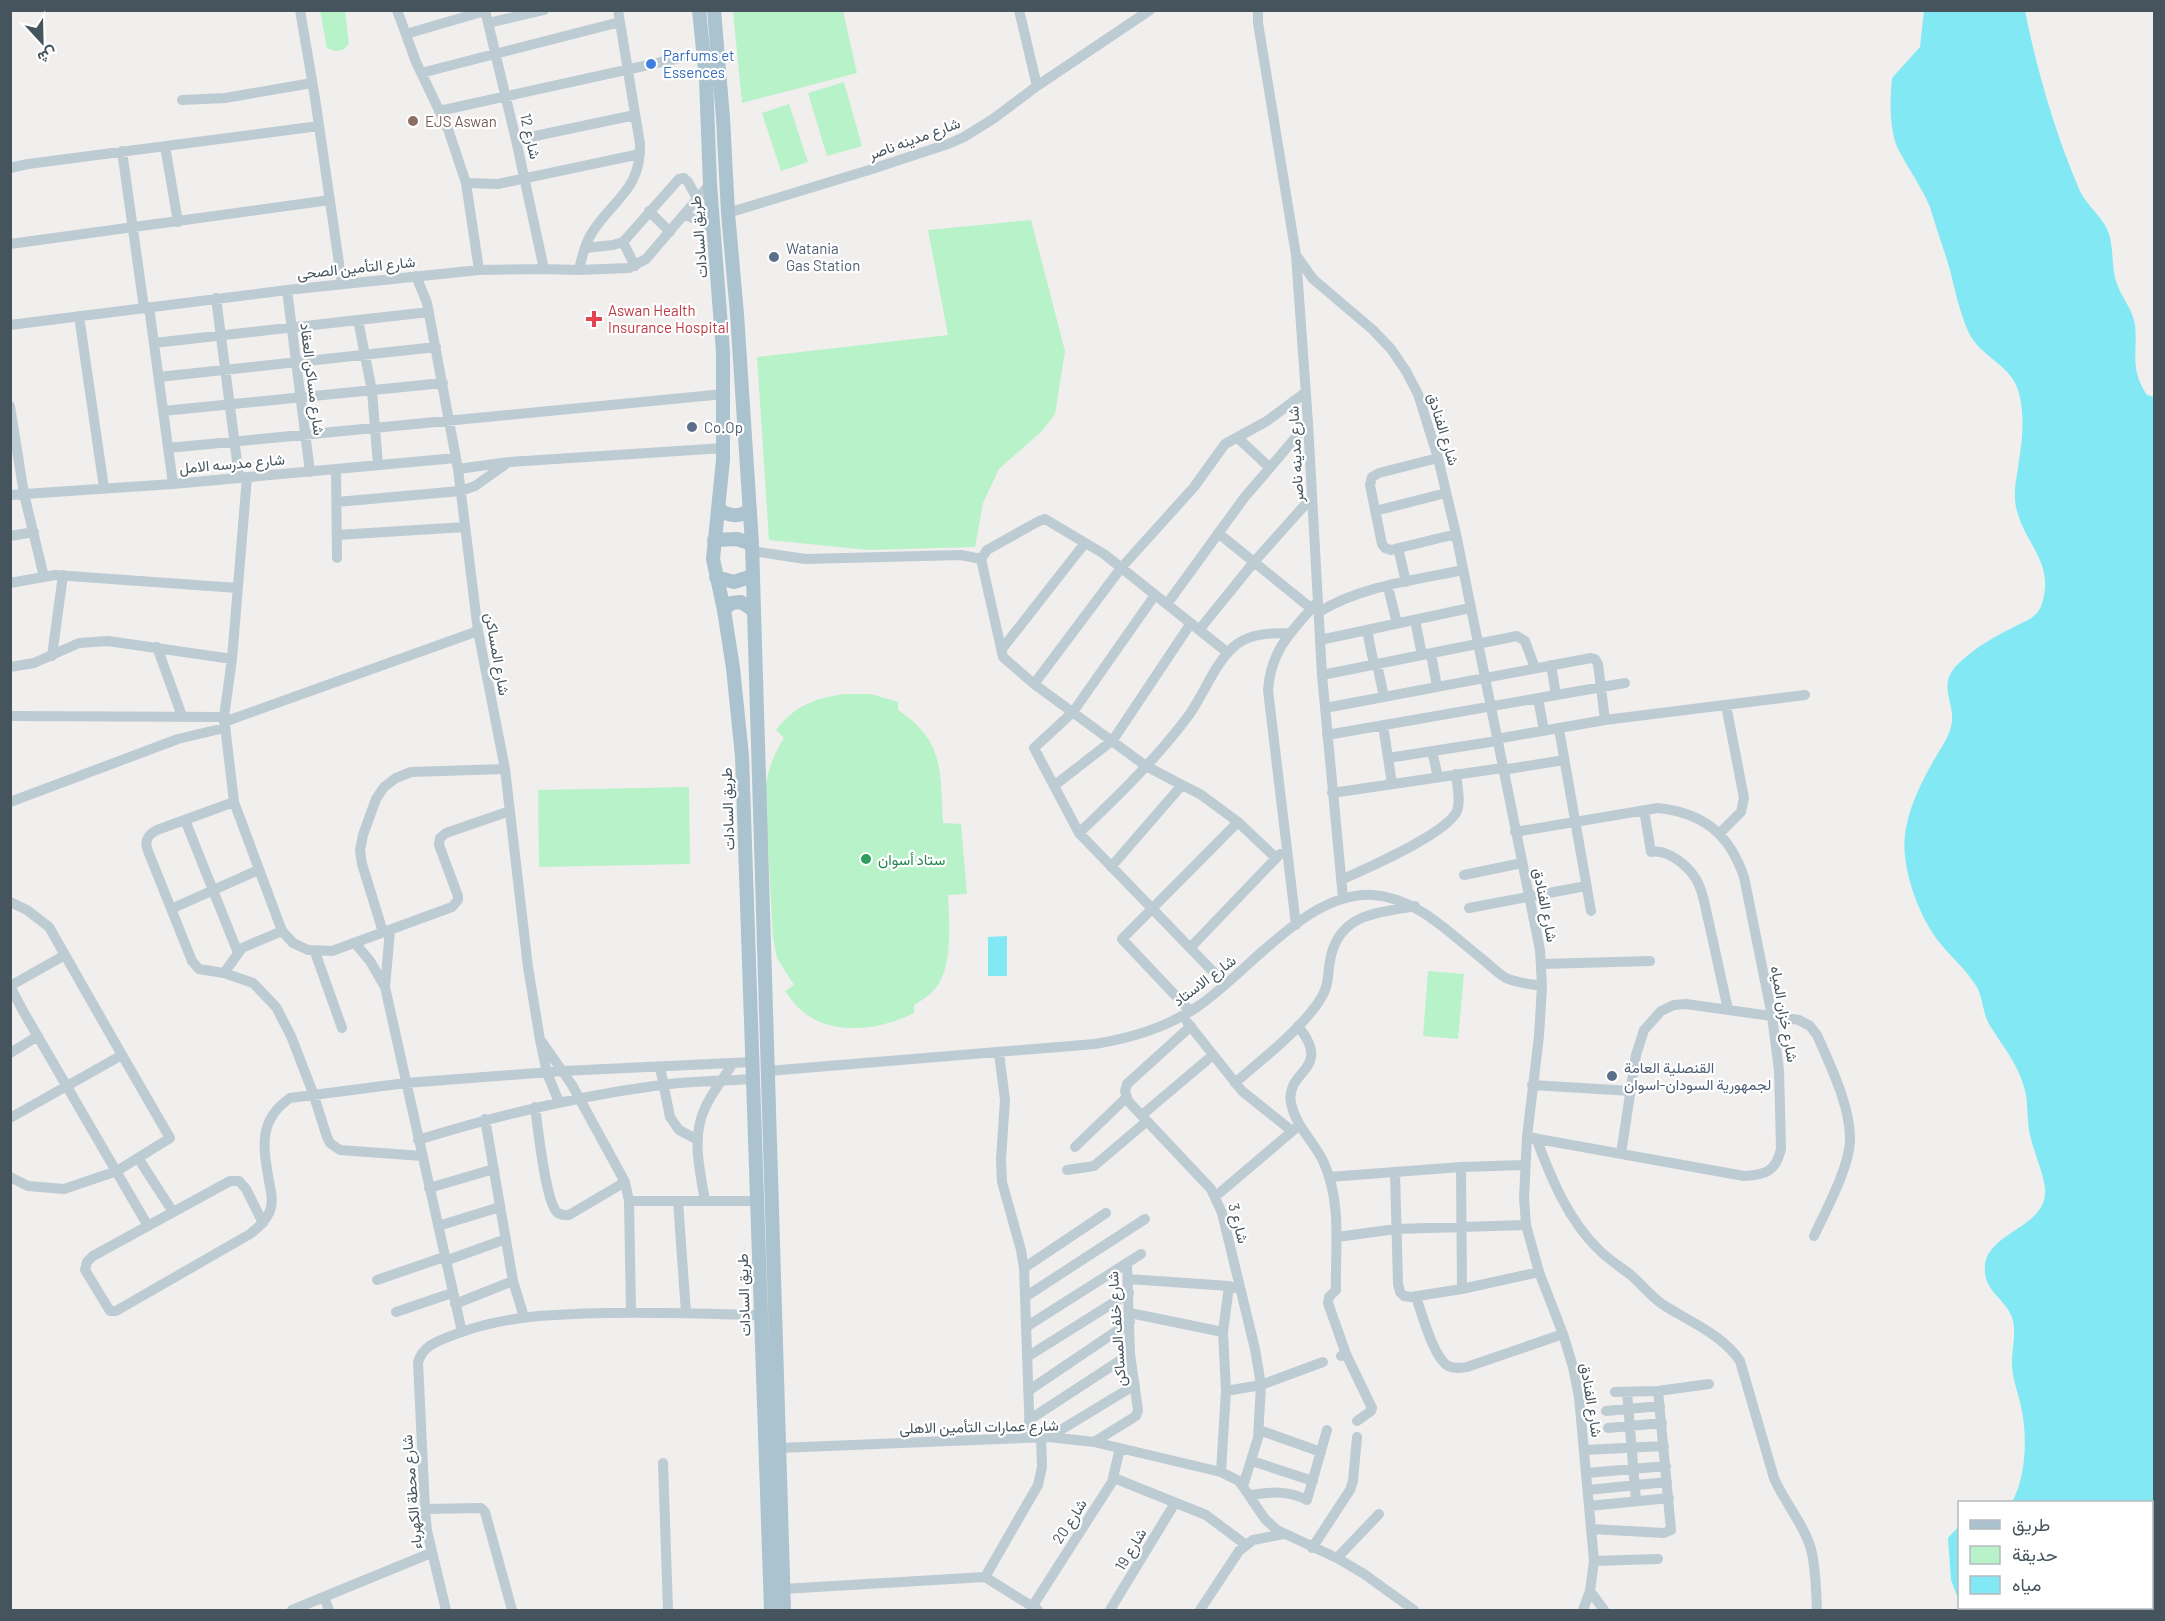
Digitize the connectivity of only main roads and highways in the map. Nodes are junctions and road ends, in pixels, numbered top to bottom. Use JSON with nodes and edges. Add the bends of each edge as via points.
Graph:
{"nodes":[{"id":1,"x":699,"y":10,"type":"edge"},
{"id":2,"x":714,"y":10,"type":"edge"},
{"id":3,"x":719,"y":509,"type":"junction"},
{"id":4,"x":750,"y":510,"type":"junction"},
{"id":5,"x":714,"y":540,"type":"junction"},
{"id":6,"x":752,"y":548,"type":"junction"},
{"id":7,"x":753,"y":576,"type":"junction"},
{"id":8,"x":716,"y":577,"type":"junction"},
{"id":9,"x":724,"y":610,"type":"junction"},
{"id":10,"x":753,"y":610,"type":"junction"},
{"id":11,"x":771,"y":1610,"type":"edge"},
{"id":12,"x":784,"y":1611,"type":"edge"}],
"edges":[{"from":1,"to":3,"type":"main road","name":"طريق السادات","via":[[723,352],[724,448]]},
{"from":2,"to":4,"type":"main road","name":"طريق السادات"},
{"from":3,"to":4,"type":"main road","via":[[737,516]]},
{"from":3,"to":5,"type":"main road","name":"طريق السادات"},
{"from":4,"to":6,"type":"main road","name":"طريق السادات"},
{"from":5,"to":6,"type":"main road","via":[[729,538]]},
{"from":5,"to":8,"type":"main road","name":"طريق السادات"},
{"from":6,"to":7,"type":"main road","name":"طريق السادات"},
{"from":7,"to":8,"type":"main road","via":[[734,582]]},
{"from":7,"to":10,"type":"main road","name":"طريق السادات"},
{"from":8,"to":9,"type":"main road","name":"طريق السادات"},
{"from":9,"to":10,"type":"main road","via":[[731,603],[741,602]]},
{"from":9,"to":11,"type":"main road","name":"طريق السادات","via":[[742,756]]},
{"from":10,"to":12,"type":"main road","name":"طريق السادات"}]}
